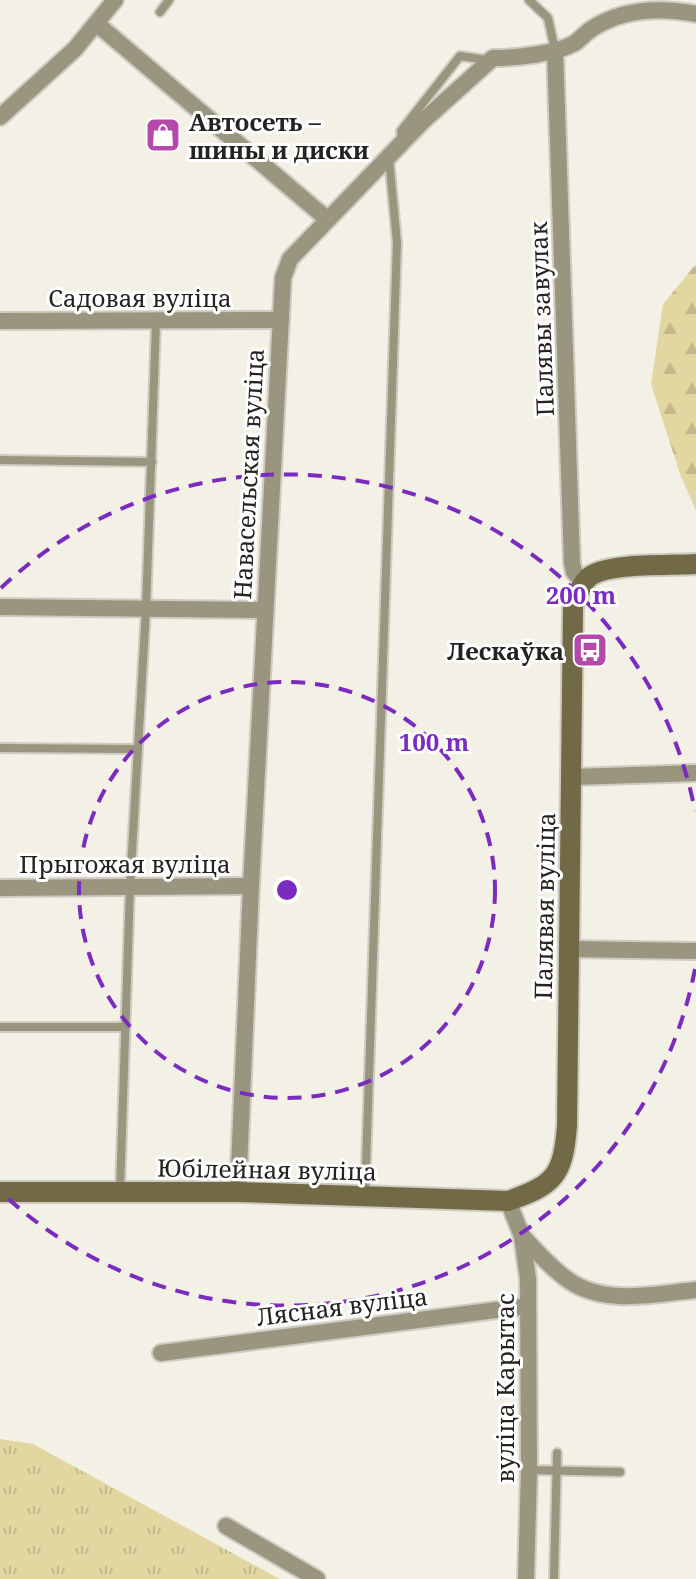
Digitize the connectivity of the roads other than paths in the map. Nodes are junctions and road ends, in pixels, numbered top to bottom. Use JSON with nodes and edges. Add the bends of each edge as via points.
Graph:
{"nodes":[{"id":1,"x":115,"y":0,"type":"edge"},
{"id":2,"x":169,"y":0,"type":"edge"},
{"id":3,"x":529,"y":0,"type":"edge"},
{"id":4,"x":160,"y":12,"type":"dead end"},
{"id":5,"x":696,"y":14,"type":"edge"},
{"id":6,"x":97,"y":24,"type":"junction"},
{"id":7,"x":555,"y":50,"type":"junction"},
{"id":8,"x":493,"y":58,"type":"junction"},
{"id":9,"x":0,"y":117,"type":"edge"},
{"id":10,"x":402,"y":143,"type":"junction"},
{"id":11,"x":389,"y":158,"type":"junction"},
{"id":12,"x":327,"y":219,"type":"junction"},
{"id":13,"x":281,"y":320,"type":"junction"},
{"id":14,"x":0,"y":321,"type":"edge"},
{"id":15,"x":156,"y":322,"type":"junction"},
{"id":16,"x":0,"y":460,"type":"edge"},
{"id":17,"x":152,"y":462,"type":"junction"},
{"id":18,"x":696,"y":564,"type":"edge"},
{"id":19,"x":584,"y":583,"type":"junction"},
{"id":20,"x":0,"y":607,"type":"edge"},
{"id":21,"x":146,"y":609,"type":"junction"},
{"id":22,"x":265,"y":610,"type":"junction"},
{"id":23,"x":0,"y":748,"type":"edge"},
{"id":24,"x":138,"y":749,"type":"junction"},
{"id":25,"x":696,"y":773,"type":"edge"},
{"id":26,"x":573,"y":777,"type":"junction"},
{"id":27,"x":251,"y":886,"type":"junction"},
{"id":28,"x":130,"y":887,"type":"junction"},
{"id":29,"x":0,"y":888,"type":"edge"},
{"id":30,"x":568,"y":949,"type":"junction"},
{"id":31,"x":696,"y":951,"type":"edge"},
{"id":32,"x":0,"y":1027,"type":"edge"},
{"id":33,"x":125,"y":1027,"type":"junction"},
{"id":34,"x":0,"y":1192,"type":"edge"},
{"id":35,"x":120,"y":1192,"type":"junction"},
{"id":36,"x":238,"y":1192,"type":"junction"},
{"id":37,"x":531,"y":1194,"type":"joint"},
{"id":38,"x":365,"y":1196,"type":"junction"},
{"id":39,"x":508,"y":1201,"type":"junction"},
{"id":40,"x":522,"y":1236,"type":"junction"},
{"id":41,"x":696,"y":1290,"type":"edge"},
{"id":42,"x":528,"y":1306,"type":"junction"},
{"id":43,"x":161,"y":1353,"type":"dead end"},
{"id":44,"x":557,"y":1453,"type":"dead end"},
{"id":45,"x":558,"y":1470,"type":"junction"},
{"id":46,"x":529,"y":1471,"type":"junction"},
{"id":47,"x":620,"y":1472,"type":"dead end"},
{"id":48,"x":226,"y":1526,"type":"dead end"},
{"id":49,"x":317,"y":1579,"type":"edge"},
{"id":50,"x":526,"y":1579,"type":"edge"},
{"id":51,"x":554,"y":1579,"type":"edge"}],
"edges":[{"from":1,"to":6,"type":"street"},
{"from":2,"to":4,"type":"lane"},
{"from":3,"to":7,"type":"lane","via":[[548,18]]},
{"from":5,"to":7,"type":"street","via":[[671,9],[631,13]]},
{"from":6,"to":9,"type":"street"},
{"from":6,"to":12,"type":"street"},
{"from":7,"to":8,"type":"street"},
{"from":7,"to":19,"type":"street","name":"Палявы завулак","via":[[572,563]]},
{"from":8,"to":10,"type":"street","name":"Навасельская вуліца"},
{"from":8,"to":10,"type":"lane","via":[[460,56],[401,131]]},
{"from":10,"to":11,"type":"street","name":"Навасельская вуліца"},
{"from":11,"to":12,"type":"street","name":"Навасельская вуліца"},
{"from":11,"to":38,"type":"lane","via":[[397,243]]},
{"from":12,"to":13,"type":"street","name":"Навасельская вуліца","via":[[286,267]]},
{"from":13,"to":15,"type":"street","name":"Садовая вуліца"},
{"from":13,"to":22,"type":"street","name":"Навасельская вуліца"},
{"from":14,"to":15,"type":"street","name":"Садовая вуліца"},
{"from":15,"to":17,"type":"lane"},
{"from":16,"to":17,"type":"lane"},
{"from":17,"to":21,"type":"lane"},
{"from":18,"to":19,"type":"main road","via":[[604,570]]},
{"from":19,"to":26,"type":"main road","name":"Палявая вуліца","via":[[573,605]]},
{"from":20,"to":21,"type":"street"},
{"from":21,"to":22,"type":"street"},
{"from":21,"to":24,"type":"lane"},
{"from":22,"to":27,"type":"street","name":"Навасельская вуліца"},
{"from":23,"to":24,"type":"lane"},
{"from":24,"to":28,"type":"lane"},
{"from":25,"to":26,"type":"street"},
{"from":26,"to":30,"type":"main road","name":"Палявая вуліца"},
{"from":27,"to":28,"type":"street","name":"Прыгожая вуліца"},
{"from":27,"to":36,"type":"street","name":"Навасельская вуліца"},
{"from":28,"to":29,"type":"street","name":"Прыгожая вуліца"},
{"from":28,"to":33,"type":"lane"},
{"from":30,"to":31,"type":"street"},
{"from":30,"to":37,"type":"main road","name":"Палявая вуліца","via":[[564,1158],[557,1173]]},
{"from":32,"to":33,"type":"lane"},
{"from":33,"to":35,"type":"lane"},
{"from":34,"to":35,"type":"main road","name":"Юбілейная вуліца"},
{"from":35,"to":36,"type":"main road","name":"Юбілейная вуліца"},
{"from":36,"to":38,"type":"main road","name":"Юбілейная вуліца"},
{"from":37,"to":39,"type":"main road","name":"Юбілейная вуліца"},
{"from":38,"to":39,"type":"main road","name":"Юбілейная вуліца"},
{"from":39,"to":40,"type":"street","name":"вуліца Карытас"},
{"from":40,"to":41,"type":"street","via":[[565,1278],[594,1293]]},
{"from":40,"to":42,"type":"street","name":"вуліца Карытас"},
{"from":42,"to":43,"type":"street","name":"Лясная вуліца"},
{"from":42,"to":46,"type":"street","name":"вуліца Карытас"},
{"from":44,"to":45,"type":"lane"},
{"from":45,"to":46,"type":"lane"},
{"from":45,"to":47,"type":"lane"},
{"from":45,"to":51,"type":"lane"},
{"from":46,"to":50,"type":"street","name":"вуліца Карытас"},
{"from":48,"to":49,"type":"street"}]}
